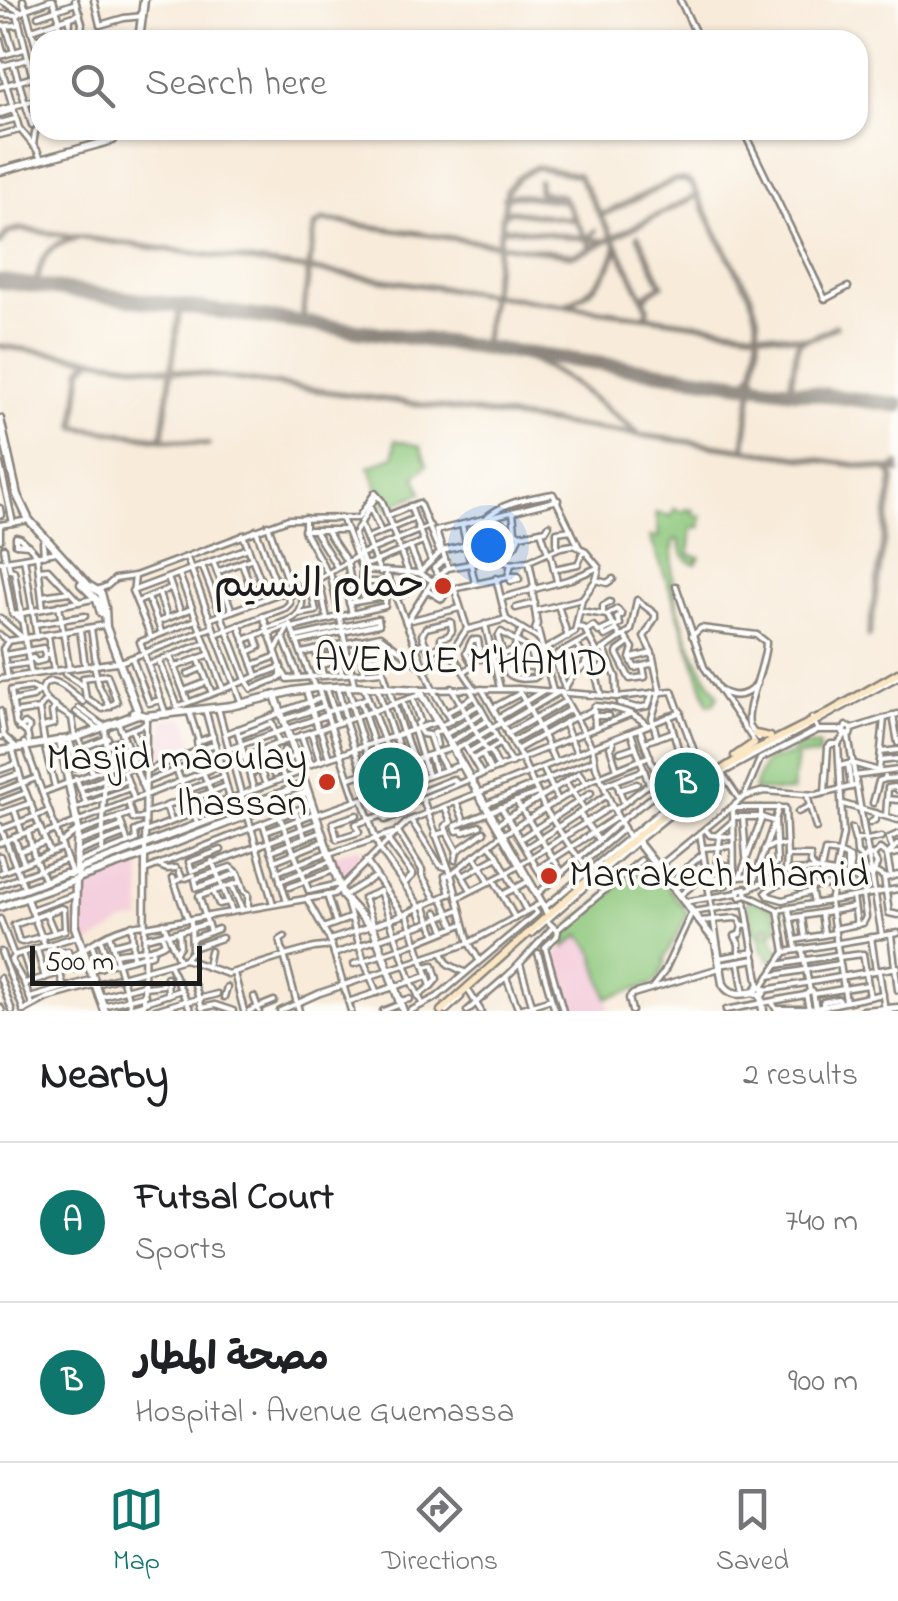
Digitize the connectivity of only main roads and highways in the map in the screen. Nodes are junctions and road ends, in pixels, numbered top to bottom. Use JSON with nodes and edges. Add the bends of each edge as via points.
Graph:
{"nodes":[{"id":1,"x":898,"y":673,"type":"edge"},
{"id":2,"x":709,"y":776,"type":"junction"},
{"id":3,"x":633,"y":839,"type":"junction"},
{"id":4,"x":545,"y":916,"type":"junction"},
{"id":5,"x":441,"y":1011,"type":"edge"}],
"edges":[{"from":1,"to":2,"type":"main road","via":[[760,742]]},
{"from":2,"to":3,"type":"main road"},
{"from":2,"to":3,"type":"main road"},
{"from":3,"to":4,"type":"main road"},
{"from":3,"to":4,"type":"main road"},
{"from":4,"to":5,"type":"main road"}]}
